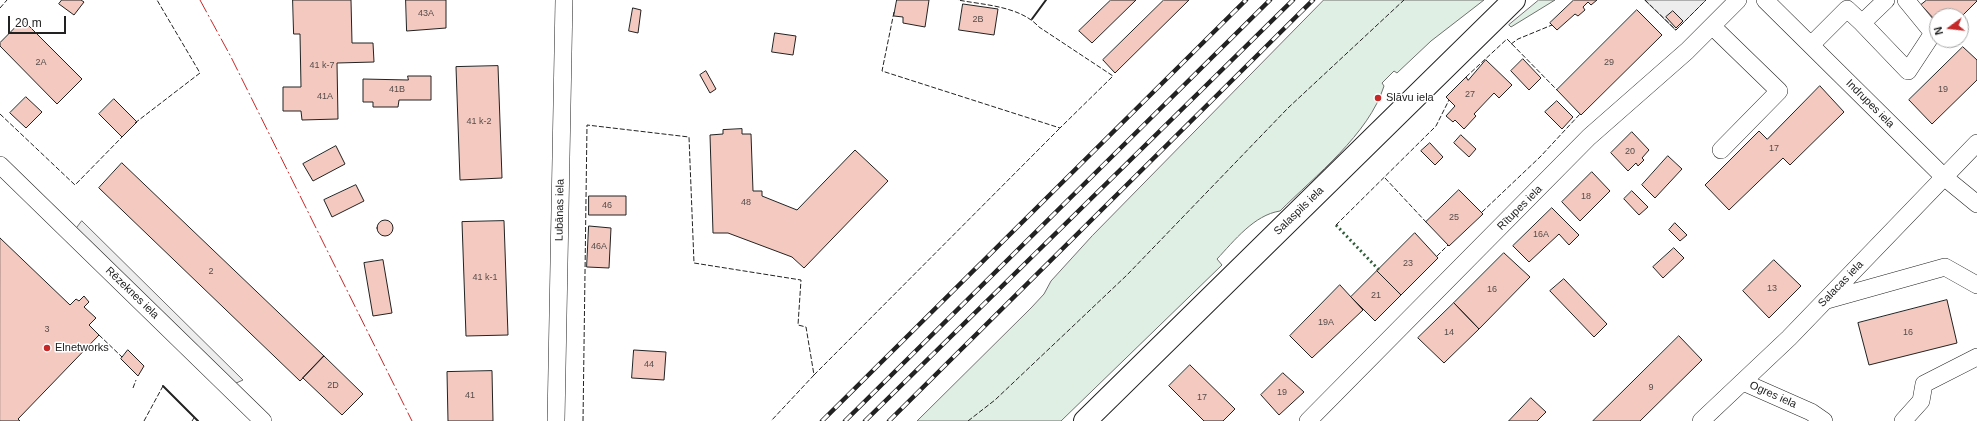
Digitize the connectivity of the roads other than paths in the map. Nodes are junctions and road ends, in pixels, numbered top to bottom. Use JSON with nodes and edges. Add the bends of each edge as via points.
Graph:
{"nodes":[{"id":1,"x":564,"y":0,"type":"edge"},
{"id":2,"x":1514,"y":0,"type":"edge"},
{"id":3,"x":1738,"y":0,"type":"edge"},
{"id":4,"x":1765,"y":0,"type":"edge"},
{"id":5,"x":1886,"y":0,"type":"edge"},
{"id":6,"x":1906,"y":0,"type":"edge"},
{"id":7,"x":1843,"y":4,"type":"edge"},
{"id":8,"x":1862,"y":23,"type":"junction"},
{"id":9,"x":1712,"y":26,"type":"junction"},
{"id":10,"x":1811,"y":45,"type":"junction"},
{"id":11,"x":1977,"y":143,"type":"edge"},
{"id":12,"x":1720,"y":150,"type":"dead end"},
{"id":13,"x":0,"y":165,"type":"edge"},
{"id":14,"x":1944,"y":177,"type":"junction"},
{"id":15,"x":1977,"y":204,"type":"edge"},
{"id":16,"x":1977,"y":285,"type":"edge"},
{"id":17,"x":1825,"y":300,"type":"junction"},
{"id":18,"x":1977,"y":357,"type":"edge"},
{"id":19,"x":1743,"y":382,"type":"junction"},
{"id":20,"x":263,"y":421,"type":"edge"},
{"id":21,"x":556,"y":421,"type":"edge"},
{"id":22,"x":1085,"y":421,"type":"edge"},
{"id":23,"x":1308,"y":421,"type":"edge"},
{"id":24,"x":1701,"y":421,"type":"edge"},
{"id":25,"x":1824,"y":421,"type":"edge"},
{"id":26,"x":1903,"y":421,"type":"edge"}],
"edges":[{"from":1,"to":21,"type":"street","name":"Lubānas iela"},
{"from":2,"to":22,"type":"street","name":"Salaspils iela"},
{"from":3,"to":9,"type":"street","name":"Rītupes iela"},
{"from":4,"to":10,"type":"street","name":"Indrupes iela"},
{"from":5,"to":8,"type":"street"},
{"from":6,"to":8,"type":"street","via":[[1933,33],[1908,71]]},
{"from":7,"to":8,"type":"street"},
{"from":7,"to":10,"type":"street"},
{"from":9,"to":12,"type":"street","via":[[1779,91]]},
{"from":9,"to":23,"type":"street","name":"Rītupes iela","via":[[1589,137]]},
{"from":10,"to":14,"type":"street","name":"Indrupes iela"},
{"from":11,"to":14,"type":"street","name":"Salacas iela"},
{"from":13,"to":20,"type":"street","name":"Rēzeknes iela"},
{"from":14,"to":15,"type":"street","name":"Indrupes iela"},
{"from":14,"to":17,"type":"street","name":"Salacas iela"},
{"from":16,"to":17,"type":"street","via":[[1945,267]]},
{"from":17,"to":19,"type":"street","name":"Salacas iela"},
{"from":18,"to":26,"type":"street","via":[[1924,384],[1921,401]]},
{"from":19,"to":24,"type":"street","name":"Salacas iela"},
{"from":19,"to":25,"type":"street","name":"Ogres iela","via":[[1811,412]]}]}
